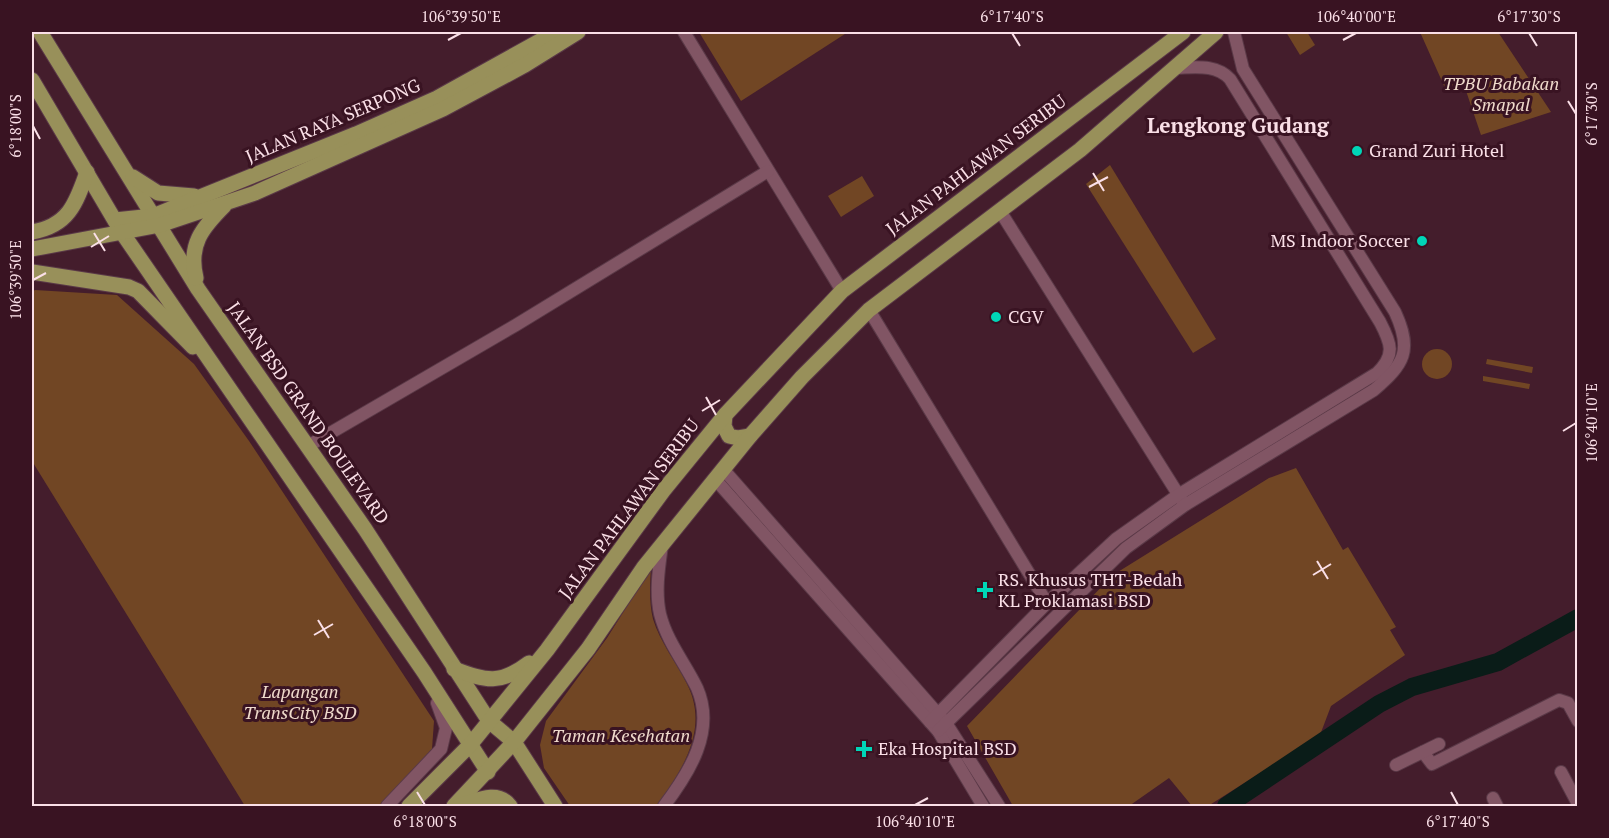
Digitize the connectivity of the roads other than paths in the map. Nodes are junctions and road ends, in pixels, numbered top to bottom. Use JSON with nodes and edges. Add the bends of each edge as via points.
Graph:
{"nodes":[{"id":1,"x":40,"y":32,"type":"edge"},
{"id":2,"x":556,"y":32,"type":"edge"},
{"id":3,"x":578,"y":32,"type":"edge"},
{"id":4,"x":684,"y":32,"type":"edge"},
{"id":5,"x":1183,"y":32,"type":"edge"},
{"id":6,"x":1216,"y":32,"type":"edge"},
{"id":7,"x":1234,"y":32,"type":"edge"},
{"id":8,"x":518,"y":62,"type":"junction"},
{"id":9,"x":1173,"y":68,"type":"junction"},
{"id":10,"x":1243,"y":69,"type":"junction"},
{"id":11,"x":1230,"y":79,"type":"junction"},
{"id":12,"x":32,"y":80,"type":"edge"},
{"id":13,"x":768,"y":171,"type":"junction"},
{"id":14,"x":87,"y":172,"type":"junction"},
{"id":15,"x":128,"y":174,"type":"junction"},
{"id":16,"x":202,"y":196,"type":"junction"},
{"id":17,"x":226,"y":204,"type":"junction"},
{"id":18,"x":1000,"y":211,"type":"junction"},
{"id":19,"x":157,"y":220,"type":"junction"},
{"id":20,"x":118,"y":226,"type":"junction"},
{"id":21,"x":32,"y":232,"type":"edge"},
{"id":22,"x":32,"y":249,"type":"edge"},
{"id":23,"x":32,"y":272,"type":"edge"},
{"id":24,"x":198,"y":289,"type":"junction"},
{"id":25,"x":842,"y":291,"type":"junction"},
{"id":26,"x":869,"y":310,"type":"junction"},
{"id":27,"x":1405,"y":344,"type":"junction"},
{"id":28,"x":1392,"y":349,"type":"junction"},
{"id":29,"x":225,"y":380,"type":"junction"},
{"id":30,"x":725,"y":415,"type":"junction"},
{"id":31,"x":750,"y":435,"type":"junction"},
{"id":32,"x":309,"y":446,"type":"junction"},
{"id":33,"x":719,"y":474,"type":"junction"},
{"id":34,"x":1181,"y":500,"type":"junction"},
{"id":35,"x":662,"y":544,"type":"junction"},
{"id":36,"x":1047,"y":603,"type":"junction"},
{"id":37,"x":547,"y":650,"type":"junction"},
{"id":38,"x":451,"y":664,"type":"junction"},
{"id":39,"x":422,"y":668,"type":"junction"},
{"id":40,"x":489,"y":721,"type":"junction"},
{"id":41,"x":1578,"y":721,"type":"edge"},
{"id":42,"x":938,"y":723,"type":"junction"},
{"id":43,"x":514,"y":742,"type":"junction"},
{"id":44,"x":1440,"y":744,"type":"dead end"},
{"id":45,"x":470,"y":745,"type":"junction"},
{"id":46,"x":1423,"y":752,"type":"junction"},
{"id":47,"x":1396,"y":765,"type":"dead end"},
{"id":48,"x":488,"y":772,"type":"junction"},
{"id":49,"x":1561,"y":772,"type":"dead end"},
{"id":50,"x":508,"y":803,"type":"edge"},
{"id":51,"x":1578,"y":804,"type":"edge"},
{"id":52,"x":387,"y":807,"type":"edge"},
{"id":53,"x":409,"y":807,"type":"edge"},
{"id":54,"x":457,"y":807,"type":"edge"},
{"id":55,"x":555,"y":807,"type":"edge"},
{"id":56,"x":664,"y":807,"type":"edge"},
{"id":57,"x":983,"y":807,"type":"edge"},
{"id":58,"x":999,"y":807,"type":"edge"}],
"edges":[{"from":1,"to":15,"type":"main road","name":"JALAN BSD GRAND BOULEVARD"},
{"from":2,"to":8,"type":"main road","name":"JALAN RAYA SERPONG"},
{"from":3,"to":8,"type":"main road","name":"JALAN RAYA SERPONG"},
{"from":4,"to":13,"type":"street"},
{"from":5,"to":25,"type":"main road","name":"JALAN PAHLAWAN SERIBU"},
{"from":6,"to":9,"type":"main road"},
{"from":7,"to":10,"type":"street"},
{"from":8,"to":16,"type":"main road","name":"JALAN RAYA SERPONG"},
{"from":8,"to":17,"type":"main road","name":"JALAN RAYA SERPONG","via":[[443,109]]},
{"from":9,"to":11,"type":"street","via":[[1210,68]]},
{"from":9,"to":18,"type":"main road","via":[[1080,150]]},
{"from":10,"to":11,"type":"street"},
{"from":10,"to":27,"type":"street","via":[[1395,312]]},
{"from":11,"to":28,"type":"street","via":[[1380,322]]},
{"from":12,"to":14,"type":"main road"},
{"from":13,"to":25,"type":"street"},
{"from":13,"to":32,"type":"street"},
{"from":14,"to":20,"type":"main road"},
{"from":14,"to":21,"type":"main road","via":[[62,221],[49,229]]},
{"from":15,"to":16,"type":"main road","via":[[158,193]]},
{"from":15,"to":19,"type":"main road","name":"JALAN BSD GRAND BOULEVARD"},
{"from":16,"to":19,"type":"main road","name":"JALAN RAYA SERPONG"},
{"from":17,"to":19,"type":"main road","name":"JALAN RAYA SERPONG"},
{"from":17,"to":24,"type":"main road","via":[[204,227],[194,246]]},
{"from":18,"to":26,"type":"main road"},
{"from":18,"to":34,"type":"street"},
{"from":19,"to":20,"type":"main road","name":"JALAN RAYA SERPONG"},
{"from":19,"to":24,"type":"main road","name":"JALAN BSD GRAND BOULEVARD"},
{"from":20,"to":22,"type":"main road","name":"JALAN RAYA SERPONG"},
{"from":20,"to":29,"type":"main road"},
{"from":23,"to":29,"type":"main road","via":[[117,283],[138,291]]},
{"from":24,"to":32,"type":"main road","name":"JALAN BSD GRAND BOULEVARD"},
{"from":25,"to":30,"type":"main road","name":"JALAN PAHLAWAN SERIBU"},
{"from":26,"to":31,"type":"main road"},
{"from":26,"to":36,"type":"street"},
{"from":27,"to":28,"type":"street"},
{"from":27,"to":34,"type":"street","via":[[1394,373],[1374,390]]},
{"from":28,"to":34,"type":"street","via":[[1389,360],[1377,373]]},
{"from":29,"to":39,"type":"main road"},
{"from":30,"to":31,"type":"main road","via":[[724,426],[729,436]]},
{"from":30,"to":37,"type":"main road","name":"JALAN PAHLAWAN SERIBU","via":[[663,491]]},
{"from":31,"to":33,"type":"main road"},
{"from":32,"to":38,"type":"main road","name":"JALAN BSD GRAND BOULEVARD"},
{"from":33,"to":35,"type":"main road"},
{"from":33,"to":42,"type":"street"},
{"from":34,"to":36,"type":"street","via":[[1116,539]]},
{"from":34,"to":42,"type":"street"},
{"from":35,"to":43,"type":"main road","via":[[588,649]]},
{"from":35,"to":56,"type":"street","via":[[660,612],[667,634],[697,690],[703,721],[692,765]]},
{"from":36,"to":42,"type":"street"},
{"from":37,"to":38,"type":"main road","via":[[517,672],[495,680],[480,679]]},
{"from":37,"to":40,"type":"main road","name":"JALAN PAHLAWAN SERIBU"},
{"from":38,"to":39,"type":"main road","via":[[439,674]]},
{"from":38,"to":40,"type":"main road","name":"JALAN BSD GRAND BOULEVARD"},
{"from":39,"to":45,"type":"main road"},
{"from":39,"to":52,"type":"street","via":[[445,719],[445,741],[437,756]]},
{"from":40,"to":43,"type":"main road","name":"JALAN BSD GRAND BOULEVARD"},
{"from":40,"to":45,"type":"main road","name":"JALAN PAHLAWAN SERIBU"},
{"from":41,"to":46,"type":"street","via":[[1568,703],[1559,700],[1432,764]]},
{"from":42,"to":57,"type":"street"},
{"from":42,"to":58,"type":"street"},
{"from":43,"to":48,"type":"main road"},
{"from":43,"to":55,"type":"main road","name":"JALAN BSD GRAND BOULEVARD"},
{"from":44,"to":46,"type":"street"},
{"from":45,"to":48,"type":"main road"},
{"from":45,"to":53,"type":"main road","name":"JALAN PAHLAWAN SERIBU"},
{"from":46,"to":47,"type":"street"},
{"from":48,"to":54,"type":"main road"},
{"from":49,"to":51,"type":"street"},
{"from":50,"to":54,"type":"main road","via":[[489,797]]}]}
